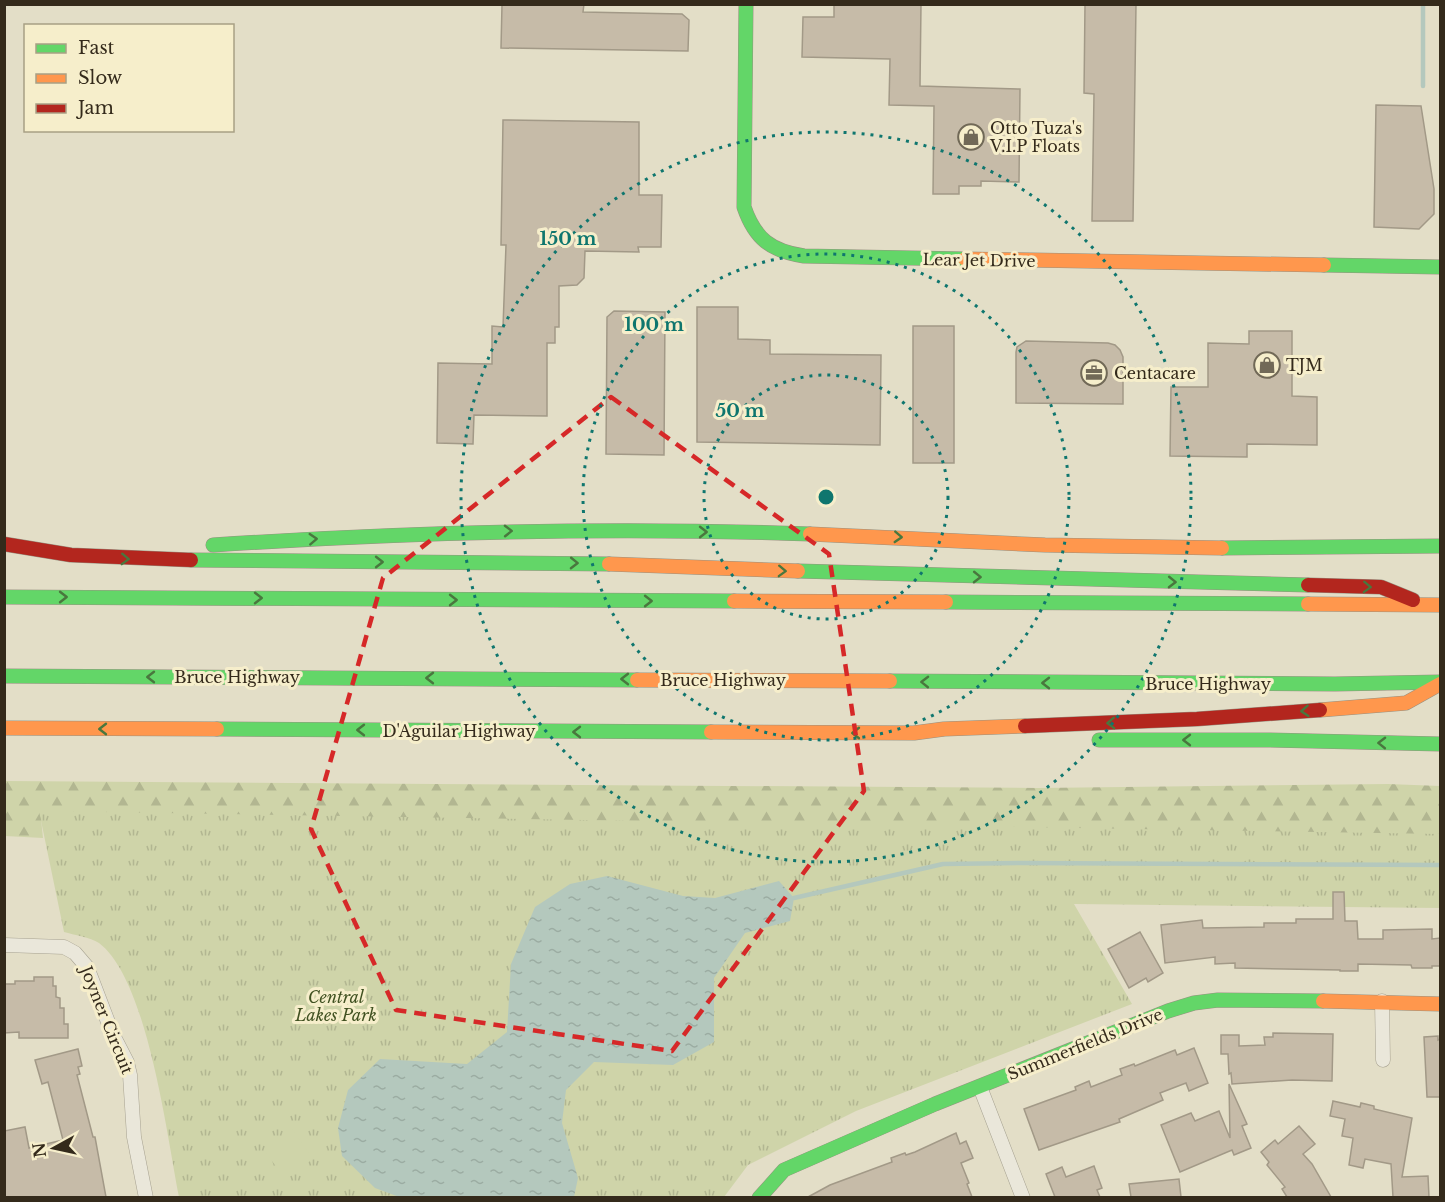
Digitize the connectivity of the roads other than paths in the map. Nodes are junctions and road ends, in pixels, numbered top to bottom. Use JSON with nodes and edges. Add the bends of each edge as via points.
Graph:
{"nodes":[{"id":1,"x":746,"y":4,"type":"edge"},
{"id":2,"x":1440,"y":267,"type":"edge"},
{"id":3,"x":4,"y":544,"type":"edge"},
{"id":4,"x":1440,"y":546,"type":"edge"},
{"id":5,"x":152,"y":560,"type":"junction"},
{"id":6,"x":4,"y":597,"type":"edge"},
{"id":7,"x":1434,"y":605,"type":"edge"},
{"id":8,"x":4,"y":676,"type":"edge"},
{"id":9,"x":1440,"y":683,"type":"edge"},
{"id":10,"x":4,"y":728,"type":"edge"},
{"id":11,"x":914,"y":733,"type":"junction"},
{"id":12,"x":1036,"y":739,"type":"dead end"},
{"id":13,"x":1083,"y":740,"type":"dead end"},
{"id":14,"x":1440,"y":744,"type":"edge"},
{"id":15,"x":4,"y":945,"type":"edge"},
{"id":16,"x":1382,"y":1001,"type":"junction"},
{"id":17,"x":1440,"y":1004,"type":"edge"},
{"id":18,"x":1383,"y":1060,"type":"dead end"},
{"id":19,"x":980,"y":1087,"type":"junction"},
{"id":20,"x":146,"y":1197,"type":"edge"},
{"id":21,"x":759,"y":1197,"type":"edge"},
{"id":22,"x":1023,"y":1197,"type":"edge"}],
"edges":[{"from":1,"to":2,"type":"main road","name":"Lear Jet Drive","via":[[744,207],[755,232],[785,254]]},
{"from":3,"to":5,"type":"main road","one_way":true,"via":[[71,555]]},
{"from":5,"to":4,"type":"main road","one_way":true,"via":[[198,546],[406,533],[529,531],[736,532],[1088,546]]},
{"from":5,"to":7,"type":"main road","one_way":true,"via":[[625,564],[1382,587]]},
{"from":6,"to":7,"type":"main road","one_way":true},
{"from":9,"to":8,"type":"main road","name":"Bruce Highway","one_way":true},
{"from":9,"to":11,"type":"main road","one_way":true,"via":[[1406,704]]},
{"from":11,"to":10,"type":"main road","name":"D'Aguilar Highway","one_way":true},
{"from":11,"to":12,"type":"main road","via":[[944,739]]},
{"from":14,"to":13,"type":"main road","one_way":true},
{"from":15,"to":20,"type":"street","name":"Joyner Circuit","via":[[64,947],[87,967],[112,1035],[127,1062],[134,1137]]},
{"from":16,"to":17,"type":"main road","name":"Summerfields Drive"},
{"from":16,"to":18,"type":"street"},
{"from":16,"to":19,"type":"main road","name":"Summerfields Drive","via":[[1194,1003]]},
{"from":19,"to":21,"type":"main road","name":"Summerfields Drive","via":[[784,1170]]},
{"from":19,"to":22,"type":"street"}]}
